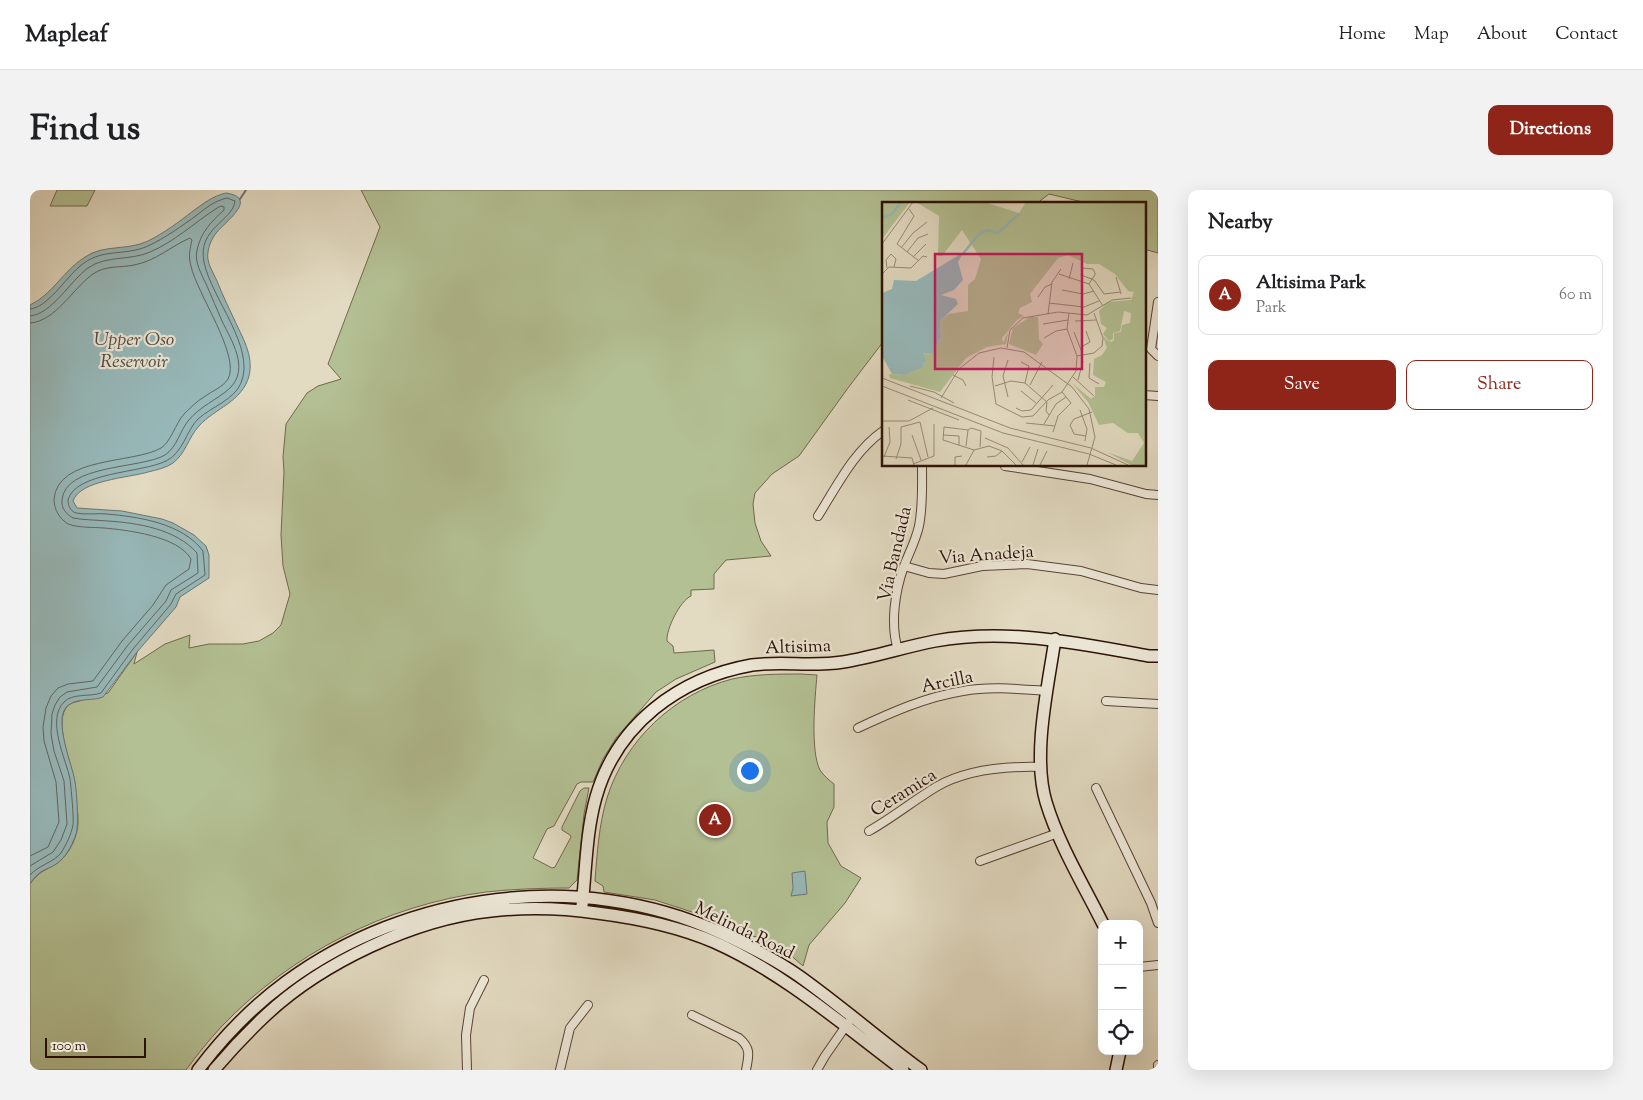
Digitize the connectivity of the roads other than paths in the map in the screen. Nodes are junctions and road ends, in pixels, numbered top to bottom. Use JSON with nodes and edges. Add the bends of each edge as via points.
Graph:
{"nodes":[{"id":1,"x":1158,"y":302,"type":"edge"},
{"id":2,"x":1158,"y":356,"type":"edge"},
{"id":3,"x":882,"y":432,"type":"edge"},
{"id":4,"x":922,"y":466,"type":"edge"},
{"id":5,"x":1005,"y":466,"type":"edge"},
{"id":6,"x":1158,"y":495,"type":"edge"},
{"id":7,"x":818,"y":516,"type":"dead end"},
{"id":8,"x":904,"y":566,"type":"junction"},
{"id":9,"x":1158,"y":590,"type":"edge"},
{"id":10,"x":1055,"y":639,"type":"junction"},
{"id":11,"x":898,"y":650,"type":"junction"},
{"id":12,"x":1158,"y":656,"type":"edge"},
{"id":13,"x":1047,"y":691,"type":"junction"},
{"id":14,"x":1106,"y":701,"type":"dead end"},
{"id":15,"x":1158,"y":704,"type":"edge"},
{"id":16,"x":858,"y":728,"type":"dead end"},
{"id":17,"x":1041,"y":767,"type":"junction"},
{"id":18,"x":1096,"y":788,"type":"dead end"},
{"id":19,"x":869,"y":831,"type":"dead end"},
{"id":20,"x":1058,"y":833,"type":"junction"},
{"id":21,"x":980,"y":861,"type":"dead end"},
{"id":22,"x":583,"y":898,"type":"junction"},
{"id":23,"x":1154,"y":901,"type":"edge"},
{"id":24,"x":581,"y":911,"type":"junction"},
{"id":25,"x":1101,"y":920,"type":"edge"},
{"id":26,"x":1158,"y":923,"type":"edge"},
{"id":27,"x":1158,"y":965,"type":"edge"},
{"id":28,"x":1143,"y":967,"type":"edge"},
{"id":29,"x":484,"y":980,"type":"dead end"},
{"id":30,"x":588,"y":1005,"type":"dead end"},
{"id":31,"x":692,"y":1015,"type":"dead end"},
{"id":32,"x":849,"y":1022,"type":"junction"},
{"id":33,"x":1119,"y":1055,"type":"edge"},
{"id":34,"x":1158,"y":1065,"type":"edge"},
{"id":35,"x":198,"y":1070,"type":"edge"},
{"id":36,"x":214,"y":1070,"type":"edge"},
{"id":37,"x":467,"y":1070,"type":"edge"},
{"id":38,"x":560,"y":1070,"type":"edge"},
{"id":39,"x":746,"y":1070,"type":"edge"},
{"id":40,"x":817,"y":1070,"type":"edge"},
{"id":41,"x":903,"y":1070,"type":"edge"},
{"id":42,"x":921,"y":1070,"type":"edge"},
{"id":43,"x":1116,"y":1070,"type":"edge"},
{"id":44,"x":1158,"y":1070,"type":"edge"}],
"edges":[{"from":1,"to":2,"type":"street","via":[[1151,348]]},
{"from":3,"to":7,"type":"street","via":[[861,449]]},
{"from":4,"to":8,"type":"street","name":"Via Bandada","via":[[918,528]]},
{"from":5,"to":6,"type":"street","via":[[1090,479]]},
{"from":8,"to":9,"type":"street","name":"Via Anadeja","via":[[944,574],[989,566],[1027,564],[1081,571]]},
{"from":8,"to":11,"type":"street","name":"Via Bandada","via":[[898,586],[894,624]]},
{"from":10,"to":11,"type":"main road","name":"Altisima","via":[[973,637]]},
{"from":10,"to":12,"type":"main road","name":"Altisima"},
{"from":10,"to":13,"type":"main road"},
{"from":11,"to":22,"type":"main road","name":"Altisima","via":[[839,662],[732,669],[706,677],[660,704],[624,741],[596,796]]},
{"from":13,"to":16,"type":"street","name":"Arcilla","via":[[964,690],[898,709]]},
{"from":13,"to":17,"type":"main road"},
{"from":14,"to":15,"type":"street"},
{"from":17,"to":19,"type":"street","name":"Ceramica","via":[[1001,768],[954,779],[937,786]]},
{"from":17,"to":20,"type":"main road","via":[[1046,801]]},
{"from":18,"to":23,"type":"street"},
{"from":20,"to":21,"type":"street"},
{"from":20,"to":25,"type":"main road"},
{"from":22,"to":24,"type":"main road","name":"Altisima"},
{"from":22,"to":32,"type":"main road","name":"Melinda Road","via":[[659,911],[719,932],[799,976]]},
{"from":22,"to":35,"type":"main road","name":"Melinda Road","via":[[538,897],[474,902],[418,916],[362,937],[270,994],[231,1031]]},
{"from":23,"to":26,"type":"street"},
{"from":24,"to":32,"type":"main road","name":"Melinda Road","via":[[640,919],[715,942]]},
{"from":24,"to":36,"type":"main road","name":"Melinda Road","via":[[533,909],[470,914],[435,922],[365,949],[304,985],[266,1014]]},
{"from":27,"to":28,"type":"street"},
{"from":29,"to":37,"type":"street","via":[[470,1008],[466,1035]]},
{"from":30,"to":38,"type":"street","via":[[570,1028]]},
{"from":31,"to":39,"type":"street","via":[[745,1043],[749,1049]]},
{"from":32,"to":40,"type":"street"},
{"from":32,"to":41,"type":"main road","name":"Melinda Road"},
{"from":32,"to":42,"type":"main road","name":"Melinda Road"},
{"from":33,"to":43,"type":"main road"},
{"from":34,"to":44,"type":"street"}]}
